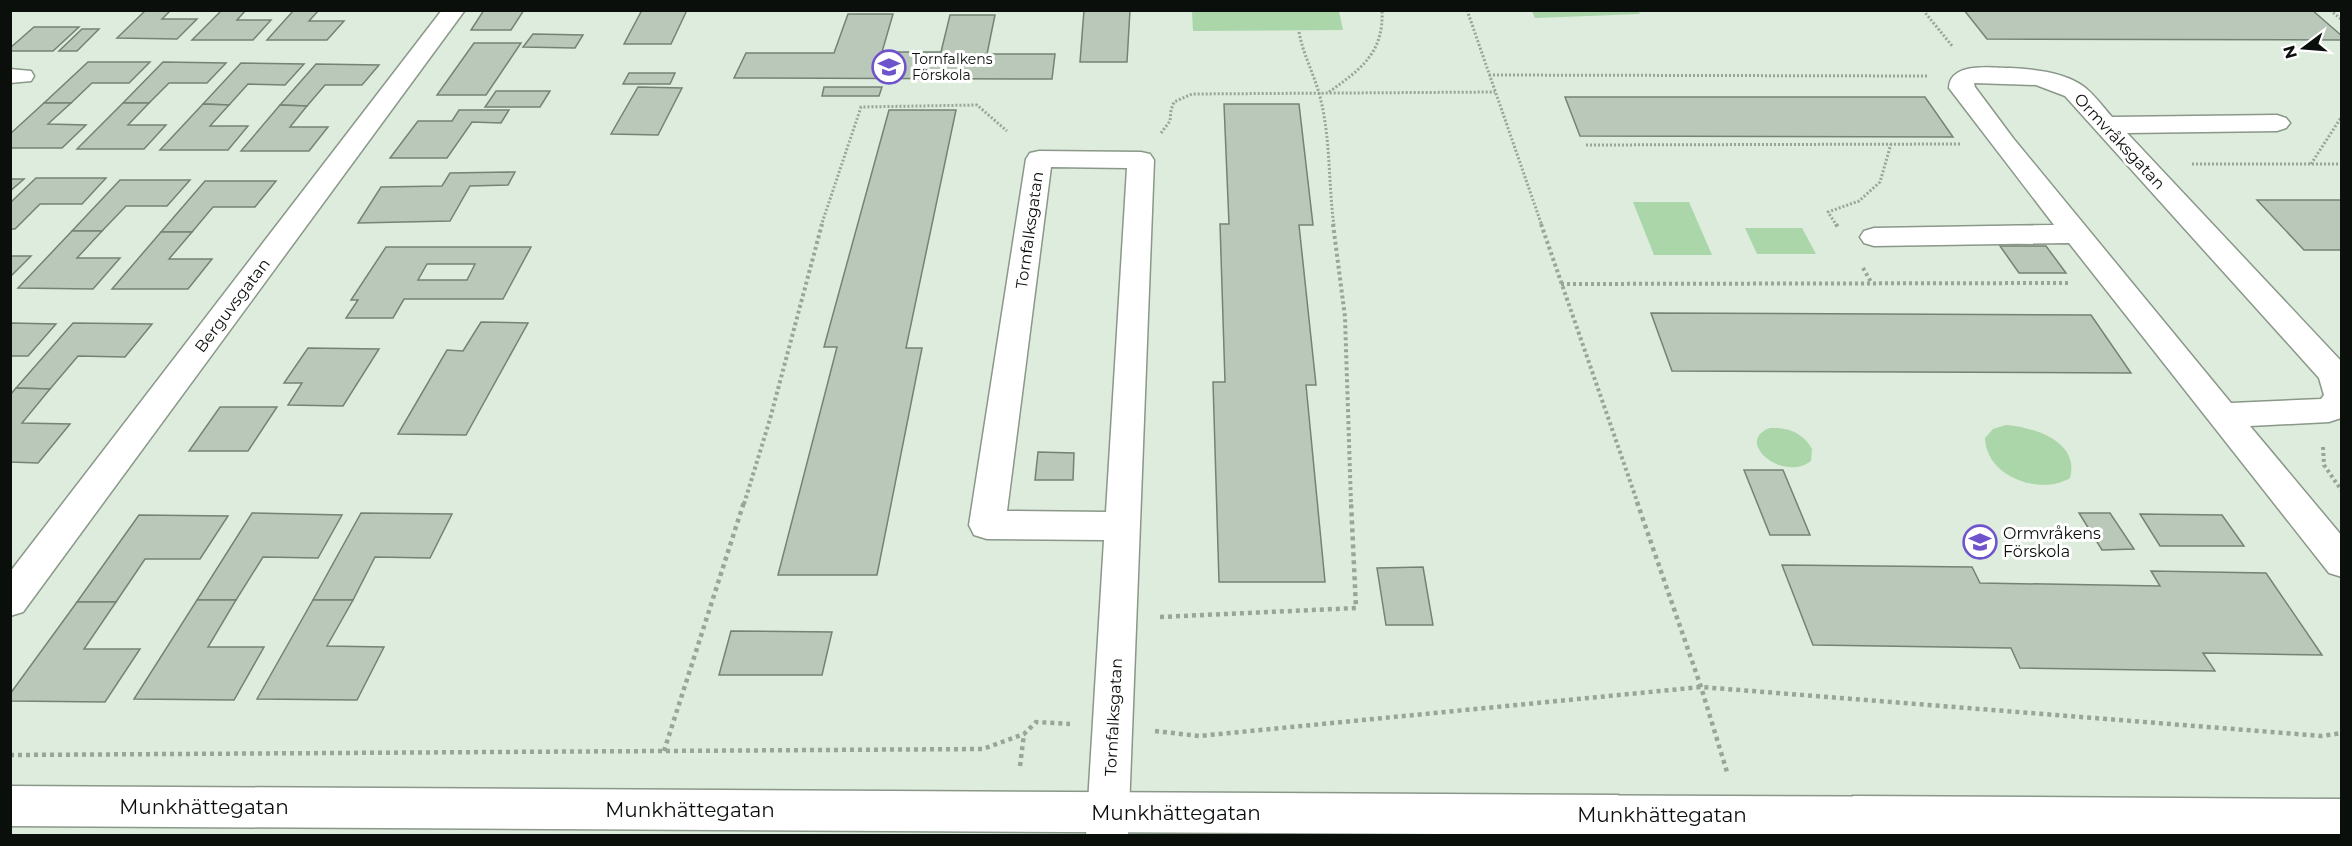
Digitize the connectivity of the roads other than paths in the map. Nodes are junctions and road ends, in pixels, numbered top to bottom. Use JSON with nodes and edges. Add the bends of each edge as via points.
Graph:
{"nodes":[{"id":1,"x":454,"y":10,"type":"edge"},
{"id":2,"x":2277,"y":123,"type":"dead end"},
{"id":3,"x":2107,"y":125,"type":"junction"},
{"id":4,"x":2077,"y":234,"type":"junction"},
{"id":5,"x":1875,"y":237,"type":"dead end"},
{"id":6,"x":2338,"y":374,"type":"edge"},
{"id":7,"x":2222,"y":415,"type":"junction"},
{"id":8,"x":1122,"y":526,"type":"junction"},
{"id":9,"x":2342,"y":563,"type":"edge"},
{"id":10,"x":10,"y":601,"type":"edge"},
{"id":11,"x":10,"y":806,"type":"edge"},
{"id":12,"x":2342,"y":819,"type":"edge"},
{"id":13,"x":1107,"y":824,"type":"edge"}],
"edges":[{"from":1,"to":10,"type":"street","name":"Berguvsgatan"},
{"from":2,"to":3,"type":"street"},
{"from":3,"to":4,"type":"street","name":"Ormvråksgatan","via":[[2074,91],[2056,81],[1970,76],[1962,80],[1962,88]]},
{"from":3,"to":6,"type":"street","name":"Ormvråksgatan"},
{"from":4,"to":5,"type":"street"},
{"from":4,"to":7,"type":"street"},
{"from":6,"to":7,"type":"street","name":"Ormvråksgatan","via":[[2341,398],[2329,410]]},
{"from":7,"to":9,"type":"street"},
{"from":8,"to":8,"type":"street","name":"Tornfalksgatan","via":[[987,525],[1039,159],[1140,160]]},
{"from":8,"to":13,"type":"street","name":"Tornfalksgatan"},
{"from":11,"to":13,"type":"street","name":"Munkhättegatan"},
{"from":12,"to":13,"type":"street","name":"Munkhättegatan","bridge":true,"via":[[1618,815]]}]}
